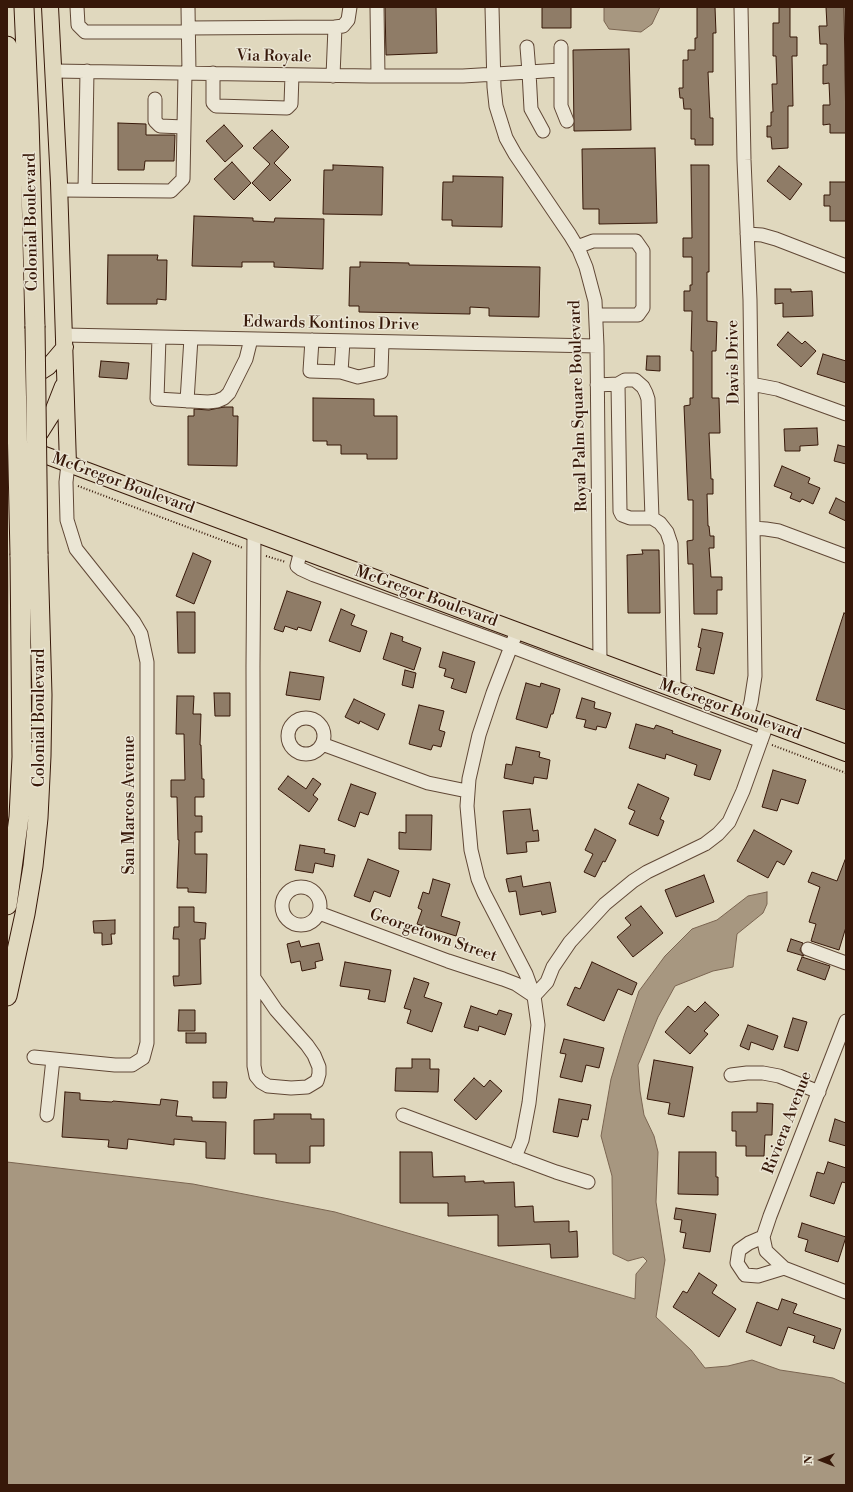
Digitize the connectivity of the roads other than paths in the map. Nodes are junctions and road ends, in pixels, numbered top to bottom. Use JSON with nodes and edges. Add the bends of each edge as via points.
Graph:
{"nodes":[{"id":1,"x":24,"y":7,"type":"edge"},
{"id":2,"x":50,"y":7,"type":"edge"},
{"id":3,"x":77,"y":7,"type":"edge"},
{"id":4,"x":188,"y":7,"type":"edge"},
{"id":5,"x":350,"y":7,"type":"edge"},
{"id":6,"x":376,"y":7,"type":"edge"},
{"id":7,"x":492,"y":7,"type":"edge"},
{"id":8,"x":741,"y":7,"type":"edge"},
{"id":9,"x":335,"y":27,"type":"junction"},
{"id":10,"x":188,"y":30,"type":"junction"},
{"id":11,"x":7,"y":46,"type":"edge"},
{"id":12,"x":527,"y":47,"type":"dead end"},
{"id":13,"x":561,"y":47,"type":"dead end"},
{"id":14,"x":561,"y":70,"type":"junction"},
{"id":15,"x":54,"y":71,"type":"junction"},
{"id":16,"x":87,"y":71,"type":"junction"},
{"id":17,"x":529,"y":72,"type":"junction"},
{"id":18,"x":187,"y":73,"type":"junction"},
{"id":19,"x":213,"y":73,"type":"junction"},
{"id":20,"x":493,"y":74,"type":"junction"},
{"id":21,"x":292,"y":75,"type":"junction"},
{"id":22,"x":333,"y":76,"type":"junction"},
{"id":23,"x":378,"y":76,"type":"junction"},
{"id":24,"x":155,"y":99,"type":"dead end"},
{"id":25,"x":567,"y":121,"type":"dead end"},
{"id":26,"x":184,"y":127,"type":"junction"},
{"id":27,"x":543,"y":131,"type":"dead end"},
{"id":28,"x":60,"y":190,"type":"junction"},
{"id":29,"x":85,"y":190,"type":"junction"},
{"id":30,"x":747,"y":234,"type":"junction"},
{"id":31,"x":577,"y":247,"type":"junction"},
{"id":32,"x":846,"y":266,"type":"edge"},
{"id":33,"x":596,"y":315,"type":"junction"},
{"id":34,"x":159,"y":337,"type":"junction"},
{"id":35,"x":191,"y":338,"type":"junction"},
{"id":36,"x":250,"y":339,"type":"junction"},
{"id":37,"x":312,"y":340,"type":"junction"},
{"id":38,"x":64,"y":341,"type":"junction"},
{"id":39,"x":343,"y":341,"type":"junction"},
{"id":40,"x":382,"y":342,"type":"junction"},
{"id":41,"x":597,"y":346,"type":"junction"},
{"id":42,"x":341,"y":372,"type":"junction"},
{"id":43,"x":7,"y":374,"type":"edge"},
{"id":44,"x":66,"y":380,"type":"junction"},
{"id":45,"x":618,"y":384,"type":"junction"},
{"id":46,"x":751,"y":384,"type":"junction"},
{"id":47,"x":597,"y":385,"type":"junction"},
{"id":48,"x":187,"y":401,"type":"junction"},
{"id":49,"x":846,"y":414,"type":"edge"},
{"id":50,"x":7,"y":429,"type":"edge"},
{"id":51,"x":7,"y":441,"type":"edge"},
{"id":52,"x":26,"y":448,"type":"junction"},
{"id":53,"x":68,"y":464,"type":"junction"},
{"id":54,"x":652,"y":518,"type":"junction"},
{"id":55,"x":753,"y":528,"type":"junction"},
{"id":56,"x":254,"y":533,"type":"junction"},
{"id":57,"x":29,"y":555,"type":"junction"},
{"id":58,"x":846,"y":556,"type":"edge"},
{"id":59,"x":299,"y":558,"type":"junction"},
{"id":60,"x":516,"y":631,"type":"junction"},
{"id":61,"x":511,"y":647,"type":"junction"},
{"id":62,"x":600,"y":662,"type":"junction"},
{"id":63,"x":674,"y":689,"type":"junction"},
{"id":64,"x":747,"y":716,"type":"junction"},
{"id":65,"x":767,"y":724,"type":"junction"},
{"id":66,"x":761,"y":741,"type":"junction"},
{"id":67,"x":322,"y":744,"type":"dead end"},
{"id":68,"x":846,"y":753,"type":"edge"},
{"id":69,"x":467,"y":791,"type":"junction"},
{"id":70,"x":7,"y":905,"type":"edge"},
{"id":71,"x":319,"y":913,"type":"dead end"},
{"id":72,"x":808,"y":949,"type":"dead end"},
{"id":73,"x":846,"y":963,"type":"edge"},
{"id":74,"x":254,"y":978,"type":"junction"},
{"id":75,"x":7,"y":996,"type":"edge"},
{"id":76,"x":534,"y":996,"type":"junction"},
{"id":77,"x":846,"y":1021,"type":"edge"},
{"id":78,"x":34,"y":1057,"type":"dead end"},
{"id":79,"x":53,"y":1059,"type":"junction"},
{"id":80,"x":731,"y":1075,"type":"dead end"},
{"id":81,"x":819,"y":1092,"type":"junction"},
{"id":82,"x":47,"y":1115,"type":"dead end"},
{"id":83,"x":403,"y":1115,"type":"dead end"},
{"id":84,"x":515,"y":1157,"type":"junction"},
{"id":85,"x":588,"y":1182,"type":"dead end"},
{"id":86,"x":763,"y":1237,"type":"junction"},
{"id":87,"x":784,"y":1268,"type":"junction"},
{"id":88,"x":846,"y":1292,"type":"edge"}],
"edges":[{"from":1,"to":57,"type":"highway","name":"Colonial Boulevard","bridge":true,"via":[[35,326]]},
{"from":2,"to":15,"type":"main road","name":"Colonial Boulevard"},
{"from":3,"to":10,"type":"street","via":[[78,25],[85,32]]},
{"from":4,"to":10,"type":"street"},
{"from":5,"to":9,"type":"street","via":[[348,20],[343,26]]},
{"from":6,"to":23,"type":"street"},
{"from":7,"to":20,"type":"street","name":"Royal Palm Square Boulevard"},
{"from":8,"to":30,"type":"street","name":"Davis Drive"},
{"from":9,"to":10,"type":"street"},
{"from":9,"to":22,"type":"street"},
{"from":10,"to":18,"type":"street"},
{"from":11,"to":57,"type":"highway","name":"Colonial Boulevard","bridge":true,"via":[[12,152],[15,330]]},
{"from":12,"to":17,"type":"street"},
{"from":13,"to":14,"type":"street"},
{"from":14,"to":17,"type":"street","name":"Via Royale"},
{"from":14,"to":25,"type":"street","via":[[561,106]]},
{"from":15,"to":16,"type":"street","name":"Via Royale"},
{"from":15,"to":28,"type":"main road","name":"Colonial Boulevard"},
{"from":16,"to":18,"type":"street","name":"Via Royale"},
{"from":16,"to":29,"type":"street"},
{"from":17,"to":20,"type":"street","name":"Via Royale"},
{"from":17,"to":27,"type":"street","via":[[532,109]]},
{"from":18,"to":19,"type":"street","name":"Via Royale"},
{"from":18,"to":26,"type":"street"},
{"from":19,"to":21,"type":"street","name":"Via Royale"},
{"from":19,"to":21,"type":"street","via":[[213,103],[216,106],[279,108],[287,108],[291,104]]},
{"from":20,"to":23,"type":"street","name":"Via Royale"},
{"from":20,"to":31,"type":"street","name":"Royal Palm Square Boulevard","via":[[496,106],[506,138]]},
{"from":21,"to":22,"type":"street","name":"Via Royale"},
{"from":22,"to":23,"type":"street","name":"Via Royale"},
{"from":24,"to":26,"type":"street","via":[[154,121],[160,126]]},
{"from":26,"to":29,"type":"street","via":[[182,179],[171,192]]},
{"from":28,"to":29,"type":"street"},
{"from":28,"to":38,"type":"main road","name":"Colonial Boulevard"},
{"from":30,"to":32,"type":"street","via":[[776,239]]},
{"from":30,"to":46,"type":"street","name":"Davis Drive"},
{"from":31,"to":33,"type":"street","name":"Royal Palm Square Boulevard","via":[[591,284]]},
{"from":31,"to":33,"type":"street","via":[[593,241],[636,241],[643,251],[643,308],[638,315]]},
{"from":33,"to":41,"type":"street","name":"Royal Palm Square Boulevard"},
{"from":34,"to":35,"type":"street","name":"Edwards Kontinos Drive"},
{"from":34,"to":38,"type":"street","name":"Edwards Kontinos Drive"},
{"from":34,"to":48,"type":"street","via":[[157,399]]},
{"from":35,"to":36,"type":"street","name":"Edwards Kontinos Drive"},
{"from":35,"to":48,"type":"street"},
{"from":36,"to":37,"type":"street","name":"Edwards Kontinos Drive"},
{"from":36,"to":48,"type":"street","via":[[246,359],[224,398],[208,402]]},
{"from":37,"to":39,"type":"street","name":"Edwards Kontinos Drive"},
{"from":37,"to":42,"type":"street","via":[[310,371]]},
{"from":38,"to":43,"type":"main road","via":[[48,367],[37,374],[14,377]]},
{"from":38,"to":44,"type":"main road","name":"Colonial Boulevard"},
{"from":39,"to":40,"type":"street","name":"Edwards Kontinos Drive"},
{"from":39,"to":42,"type":"street"},
{"from":40,"to":41,"type":"street","name":"Edwards Kontinos Drive"},
{"from":40,"to":42,"type":"street","via":[[381,372],[358,377]]},
{"from":41,"to":47,"type":"street","name":"Royal Palm Square Boulevard"},
{"from":44,"to":52,"type":"main road","via":[[52,414],[40,433]]},
{"from":44,"to":53,"type":"main road","name":"Colonial Boulevard"},
{"from":45,"to":47,"type":"street"},
{"from":45,"to":54,"type":"street","via":[[625,380],[635,380],[643,387],[648,399]]},
{"from":45,"to":54,"type":"street","via":[[620,511],[622,516],[630,518]]},
{"from":46,"to":49,"type":"street","via":[[778,388]]},
{"from":46,"to":55,"type":"street","name":"Davis Drive"},
{"from":47,"to":62,"type":"street","name":"Royal Palm Square Boulevard"},
{"from":50,"to":52,"type":"main road"},
{"from":51,"to":52,"type":"main road","name":"McGregor Boulevard"},
{"from":52,"to":53,"type":"main road","name":"McGregor Boulevard"},
{"from":53,"to":56,"type":"main road","name":"McGregor Boulevard"},
{"from":53,"to":79,"type":"street","name":"San Marcos Avenue","via":[[67,520],[76,549],[134,622],[147,662],[147,1043],[143,1058],[132,1065]]},
{"from":54,"to":63,"type":"street","via":[[660,523],[671,544]]},
{"from":55,"to":58,"type":"street","via":[[779,531]]},
{"from":55,"to":64,"type":"street","name":"Davis Drive","via":[[755,676]]},
{"from":56,"to":59,"type":"main road","name":"McGregor Boulevard"},
{"from":56,"to":74,"type":"street"},
{"from":57,"to":70,"type":"highway","name":"Colonial Boulevard","via":[[22,757],[18,817]]},
{"from":57,"to":75,"type":"highway","name":"Colonial Boulevard","via":[[42,703],[42,756],[33,866]]},
{"from":59,"to":60,"type":"main road","name":"McGregor Boulevard"},
{"from":59,"to":61,"type":"street","via":[[301,569],[314,575]]},
{"from":60,"to":61,"type":"street","name":"Georgetown Street"},
{"from":60,"to":62,"type":"main road","name":"McGregor Boulevard"},
{"from":61,"to":66,"type":"street"},
{"from":61,"to":69,"type":"street","name":"Georgetown Street","via":[[479,735]]},
{"from":62,"to":63,"type":"main road","name":"McGregor Boulevard"},
{"from":63,"to":64,"type":"main road","name":"McGregor Boulevard"},
{"from":64,"to":65,"type":"main road","name":"McGregor Boulevard"},
{"from":65,"to":66,"type":"street"},
{"from":65,"to":68,"type":"main road","name":"McGregor Boulevard"},
{"from":66,"to":76,"type":"street","via":[[736,808],[718,834],[691,852],[661,864],[633,881],[605,904],[570,942],[553,967],[547,982]]},
{"from":67,"to":69,"type":"street","via":[[428,783]]},
{"from":69,"to":76,"type":"street","name":"Georgetown Street","via":[[469,835],[478,879],[526,974]]},
{"from":71,"to":76,"type":"street","name":"Georgetown Street","via":[[448,962],[516,984]]},
{"from":72,"to":73,"type":"street"},
{"from":74,"to":74,"type":"street","via":[[256,1076],[268,1086],[307,1087],[317,1081],[318,1067],[314,1055],[276,1010]]},
{"from":76,"to":84,"type":"street","name":"Georgetown Street","via":[[538,1025],[529,1103],[522,1140]]},
{"from":77,"to":81,"type":"street","name":"Riviera Avenue"},
{"from":78,"to":79,"type":"street","name":"San Marcos Avenue"},
{"from":79,"to":82,"type":"street"},
{"from":80,"to":81,"type":"street","via":[[763,1073],[779,1076]]},
{"from":81,"to":86,"type":"street","name":"Riviera Avenue"},
{"from":83,"to":84,"type":"street"},
{"from":84,"to":85,"type":"street"},
{"from":86,"to":87,"type":"street","via":[[766,1251]]},
{"from":86,"to":87,"type":"street","via":[[739,1250],[737,1264],[745,1275],[758,1276]]},
{"from":87,"to":88,"type":"street"}]}
